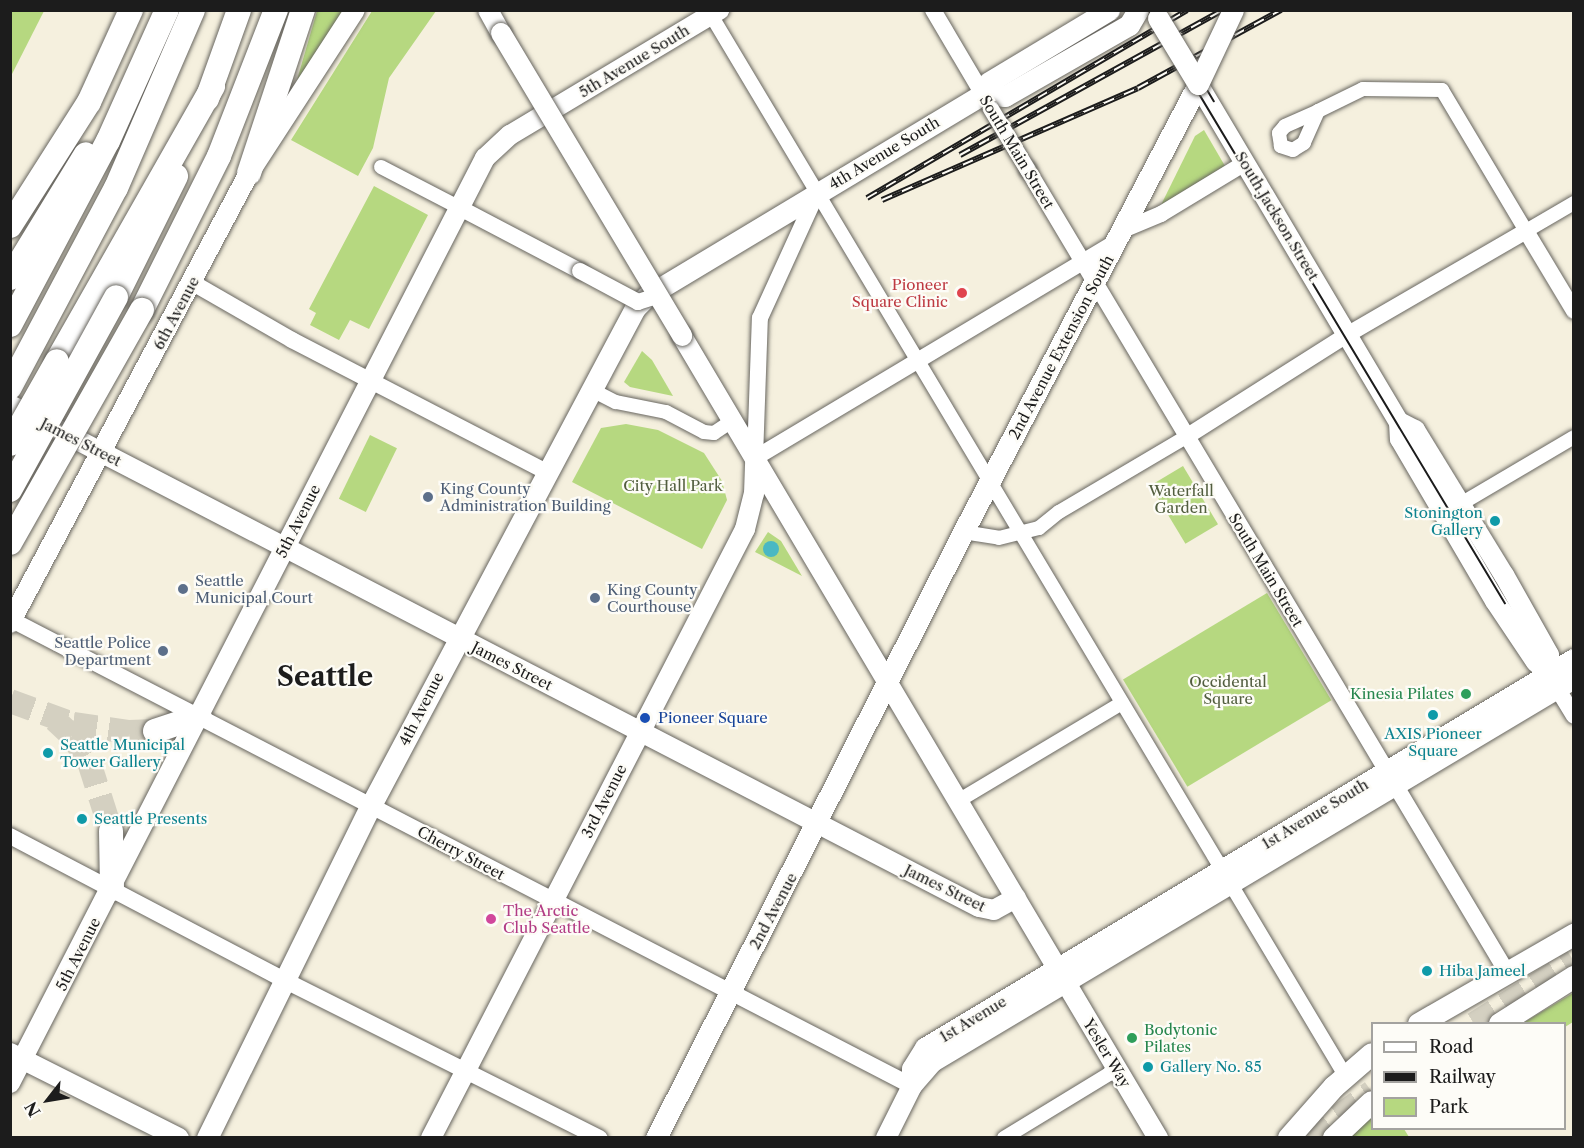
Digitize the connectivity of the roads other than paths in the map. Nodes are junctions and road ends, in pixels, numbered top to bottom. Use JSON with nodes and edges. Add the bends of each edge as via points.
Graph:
{"nodes":[{"id":1,"x":131,"y":10,"type":"edge"},
{"id":2,"x":167,"y":10,"type":"edge"},
{"id":3,"x":193,"y":10,"type":"edge"},
{"id":4,"x":239,"y":10,"type":"edge"},
{"id":5,"x":276,"y":10,"type":"edge"},
{"id":6,"x":303,"y":10,"type":"edge"},
{"id":7,"x":355,"y":10,"type":"edge"},
{"id":8,"x":488,"y":10,"type":"edge"},
{"id":9,"x":933,"y":10,"type":"edge"},
{"id":10,"x":1109,"y":10,"type":"edge"},
{"id":11,"x":1138,"y":10,"type":"edge"},
{"id":12,"x":1154,"y":10,"type":"edge"},
{"id":13,"x":1233,"y":10,"type":"edge"},
{"id":14,"x":713,"y":12,"type":"edge"},
{"id":15,"x":150,"y":49,"type":"junction"},
{"id":16,"x":1198,"y":84,"type":"junction"},
{"id":17,"x":987,"y":101,"type":"junction"},
{"id":18,"x":549,"y":111,"type":"joint"},
{"id":19,"x":1318,"y":111,"type":"dead end"},
{"id":20,"x":149,"y":119,"type":"junction"},
{"id":21,"x":1245,"y":163,"type":"junction"},
{"id":22,"x":381,"y":167,"type":"dead end"},
{"id":23,"x":249,"y":173,"type":"junction"},
{"id":24,"x":817,"y":193,"type":"junction"},
{"id":25,"x":1574,"y":203,"type":"edge"},
{"id":26,"x":460,"y":208,"type":"junction"},
{"id":27,"x":10,"y":226,"type":"edge"},
{"id":28,"x":1526,"y":231,"type":"junction"},
{"id":29,"x":1120,"y":236,"type":"junction"},
{"id":30,"x":1083,"y":262,"type":"junction"},
{"id":31,"x":10,"y":279,"type":"edge"},
{"id":32,"x":1095,"y":282,"type":"junction"},
{"id":33,"x":193,"y":283,"type":"junction"},
{"id":34,"x":656,"y":294,"type":"junction"},
{"id":35,"x":104,"y":296,"type":"junction"},
{"id":36,"x":1574,"y":311,"type":"edge"},
{"id":37,"x":10,"y":325,"type":"edge"},
{"id":38,"x":1347,"y":335,"type":"junction"},
{"id":39,"x":918,"y":360,"type":"junction"},
{"id":40,"x":370,"y":381,"type":"junction"},
{"id":41,"x":10,"y":387,"type":"edge"},
{"id":42,"x":590,"y":389,"type":"junction"},
{"id":43,"x":10,"y":405,"type":"edge"},
{"id":44,"x":732,"y":421,"type":"junction"},
{"id":45,"x":1186,"y":436,"type":"junction"},
{"id":46,"x":1574,"y":437,"type":"edge"},
{"id":47,"x":10,"y":444,"type":"edge"},
{"id":48,"x":102,"y":452,"type":"junction"},
{"id":49,"x":755,"y":458,"type":"junction"},
{"id":50,"x":547,"y":472,"type":"junction"},
{"id":51,"x":991,"y":480,"type":"junction"},
{"id":52,"x":10,"y":490,"type":"edge"},
{"id":53,"x":1452,"y":509,"type":"junction"},
{"id":54,"x":963,"y":532,"type":"junction"},
{"id":55,"x":1023,"y":535,"type":"junction"},
{"id":56,"x":10,"y":543,"type":"edge"},
{"id":57,"x":284,"y":547,"type":"junction"},
{"id":58,"x":11,"y":621,"type":"edge"},
{"id":59,"x":458,"y":638,"type":"junction"},
{"id":60,"x":1574,"y":659,"type":"edge"},
{"id":61,"x":1560,"y":681,"type":"edge"},
{"id":62,"x":888,"y":684,"type":"junction"},
{"id":63,"x":1122,"y":703,"type":"junction"},
{"id":64,"x":200,"y":716,"type":"junction"},
{"id":65,"x":1574,"y":716,"type":"edge"},
{"id":66,"x":155,"y":731,"type":"tunnel mouth"},
{"id":67,"x":640,"y":732,"type":"junction"},
{"id":68,"x":1390,"y":779,"type":"junction"},
{"id":69,"x":958,"y":801,"type":"junction"},
{"id":70,"x":371,"y":805,"type":"junction"},
{"id":71,"x":817,"y":824,"type":"junction"},
{"id":72,"x":111,"y":831,"type":"tunnel mouth"},
{"id":73,"x":10,"y":836,"type":"edge"},
{"id":74,"x":1226,"y":877,"type":"junction"},
{"id":75,"x":112,"y":889,"type":"junction"},
{"id":76,"x":1016,"y":898,"type":"junction"},
{"id":77,"x":553,"y":901,"type":"junction"},
{"id":78,"x":1574,"y":935,"type":"edge"},
{"id":79,"x":1508,"y":974,"type":"junction"},
{"id":80,"x":1061,"y":975,"type":"junction"},
{"id":81,"x":1574,"y":977,"type":"edge"},
{"id":82,"x":284,"y":980,"type":"junction"},
{"id":83,"x":729,"y":994,"type":"junction"},
{"id":84,"x":1421,"y":1022,"type":"edge"},
{"id":85,"x":1502,"y":1022,"type":"edge"},
{"id":86,"x":1371,"y":1055,"type":"edge"},
{"id":87,"x":17,"y":1056,"type":"edge"},
{"id":88,"x":1115,"y":1066,"type":"junction"},
{"id":89,"x":465,"y":1070,"type":"junction"},
{"id":90,"x":1346,"y":1077,"type":"junction"},
{"id":91,"x":10,"y":1083,"type":"edge"},
{"id":92,"x":912,"y":1086,"type":"junction"},
{"id":93,"x":1371,"y":1103,"type":"edge"},
{"id":94,"x":179,"y":1137,"type":"edge"},
{"id":95,"x":207,"y":1137,"type":"edge"},
{"id":96,"x":431,"y":1137,"type":"edge"},
{"id":97,"x":600,"y":1137,"type":"edge"},
{"id":98,"x":656,"y":1137,"type":"edge"},
{"id":99,"x":886,"y":1137,"type":"edge"},
{"id":100,"x":1004,"y":1137,"type":"edge"},
{"id":101,"x":1158,"y":1137,"type":"edge"},
{"id":102,"x":1289,"y":1137,"type":"edge"},
{"id":103,"x":1334,"y":1137,"type":"edge"}],
"edges":[{"from":1,"to":27,"type":"highway","via":[[89,102]]},
{"from":2,"to":15,"type":"highway"},
{"from":3,"to":20,"type":"highway"},
{"from":4,"to":35,"type":"highway","via":[[213,86],[163,207]]},
{"from":5,"to":56,"type":"highway","bridge":true,"via":[[219,156],[142,310]]},
{"from":6,"to":23,"type":"highway"},
{"from":7,"to":23,"type":"main road","name":"6th Avenue"},
{"from":8,"to":34,"type":"main road","name":"Yesler Way","bridge":true},
{"from":9,"to":17,"type":"street","name":"South Main Street"},
{"from":10,"to":17,"type":"main road","name":"4th Avenue South","via":[[988,82]]},
{"from":11,"to":17,"type":"main road","via":[[1129,25],[1005,96]]},
{"from":12,"to":16,"type":"main road","name":"South Jackson Street","bridge":true},
{"from":13,"to":16,"type":"main road","name":"2nd Avenue Extension South","bridge":true},
{"from":14,"to":18,"type":"main road","name":"5th Avenue South"},
{"from":14,"to":24,"type":"street"},
{"from":15,"to":31,"type":"highway"},
{"from":15,"to":37,"type":"highway","via":[[75,207]]},
{"from":16,"to":21,"type":"main road","name":"South Jackson Street"},
{"from":16,"to":29,"type":"main road","name":"2nd Avenue Extension South"},
{"from":17,"to":24,"type":"main road","name":"4th Avenue South"},
{"from":17,"to":30,"type":"street","name":"South Main Street","bridge":true},
{"from":18,"to":26,"type":"main road","name":"5th Avenue","via":[[490,151]]},
{"from":19,"to":28,"type":"street","via":[[1363,88],[1442,90]]},
{"from":20,"to":35,"type":"highway"},
{"from":20,"to":41,"type":"highway"},
{"from":21,"to":29,"type":"street"},
{"from":21,"to":38,"type":"main road","name":"South Jackson Street"},
{"from":22,"to":26,"type":"street"},
{"from":23,"to":33,"type":"main road","name":"6th Avenue"},
{"from":24,"to":34,"type":"main road","name":"4th Avenue South"},
{"from":24,"to":39,"type":"street"},
{"from":24,"to":49,"type":"street","via":[[760,318]]},
{"from":25,"to":28,"type":"street"},
{"from":26,"to":34,"type":"street","bridge":true,"via":[[638,302]]},
{"from":26,"to":40,"type":"main road","name":"5th Avenue"},
{"from":28,"to":36,"type":"street"},
{"from":28,"to":38,"type":"street"},
{"from":29,"to":30,"type":"street"},
{"from":29,"to":32,"type":"main road","name":"2nd Avenue Extension South"},
{"from":30,"to":32,"type":"street","name":"South Main Street"},
{"from":30,"to":39,"type":"street"},
{"from":32,"to":45,"type":"street","name":"South Main Street"},
{"from":32,"to":51,"type":"main road","name":"2nd Avenue Extension South"},
{"from":33,"to":40,"type":"street"},
{"from":33,"to":48,"type":"main road","name":"6th Avenue"},
{"from":34,"to":42,"type":"main road","name":"4th Avenue","via":[[630,314]]},
{"from":34,"to":44,"type":"main road","name":"Yesler Way","bridge":true},
{"from":35,"to":47,"type":"highway","bridge":true,"via":[[57,361]]},
{"from":35,"to":52,"type":"highway","bridge":true},
{"from":38,"to":45,"type":"street"},
{"from":38,"to":53,"type":"main road","name":"South Jackson Street","via":[[1399,422],[1400,439]]},
{"from":39,"to":49,"type":"street"},
{"from":39,"to":51,"type":"street"},
{"from":40,"to":50,"type":"street"},
{"from":40,"to":57,"type":"main road","name":"5th Avenue"},
{"from":42,"to":44,"type":"street","via":[[616,402],[666,412],[704,432],[714,433]]},
{"from":42,"to":50,"type":"main road","name":"4th Avenue"},
{"from":43,"to":48,"type":"main road","name":"James Street"},
{"from":44,"to":49,"type":"main road","name":"Yesler Way"},
{"from":45,"to":55,"type":"street"},
{"from":45,"to":68,"type":"street","name":"South Main Street"},
{"from":46,"to":53,"type":"street"},
{"from":48,"to":57,"type":"main road","name":"James Street"},
{"from":48,"to":58,"type":"main road","name":"6th Avenue"},
{"from":49,"to":62,"type":"main road","name":"Yesler Way"},
{"from":49,"to":67,"type":"main road","name":"3rd Avenue","via":[[754,494],[745,529]]},
{"from":50,"to":59,"type":"main road","name":"4th Avenue"},
{"from":51,"to":54,"type":"main road","name":"2nd Avenue Extension South"},
{"from":51,"to":55,"type":"street"},
{"from":53,"to":61,"type":"main road","name":"South Jackson Street","via":[[1505,616]]},
{"from":54,"to":55,"type":"street","via":[[986,538]]},
{"from":54,"to":62,"type":"main road","name":"2nd Avenue Extension South"},
{"from":55,"to":63,"type":"street"},
{"from":57,"to":59,"type":"main road","name":"James Street"},
{"from":57,"to":64,"type":"main road","name":"5th Avenue"},
{"from":58,"to":64,"type":"street","name":"Cherry Street"},
{"from":59,"to":67,"type":"main road","name":"James Street"},
{"from":59,"to":70,"type":"main road","name":"4th Avenue"},
{"from":60,"to":61,"type":"main road","name":"1st Avenue South"},
{"from":61,"to":65,"type":"street","name":"South Jackson Street"},
{"from":61,"to":68,"type":"main road","name":"1st Avenue South"},
{"from":62,"to":69,"type":"main road","name":"Yesler Way"},
{"from":62,"to":71,"type":"main road","name":"2nd Avenue"},
{"from":63,"to":69,"type":"street"},
{"from":63,"to":74,"type":"street"},
{"from":64,"to":66,"type":"highway"},
{"from":64,"to":70,"type":"street","name":"Cherry Street"},
{"from":64,"to":75,"type":"main road","name":"5th Avenue"},
{"from":67,"to":71,"type":"main road","name":"James Street"},
{"from":67,"to":77,"type":"main road","name":"3rd Avenue"},
{"from":68,"to":74,"type":"main road","name":"1st Avenue South"},
{"from":68,"to":79,"type":"street","name":"South Main Street"},
{"from":69,"to":76,"type":"main road","name":"Yesler Way"},
{"from":70,"to":77,"type":"street","name":"Cherry Street"},
{"from":70,"to":82,"type":"main road","name":"4th Avenue"},
{"from":71,"to":76,"type":"main road","name":"James Street","via":[[979,907],[994,910]]},
{"from":71,"to":83,"type":"main road","name":"2nd Avenue"},
{"from":72,"to":75,"type":"highway"},
{"from":73,"to":75,"type":"street"},
{"from":74,"to":80,"type":"main road","name":"1st Avenue South"},
{"from":74,"to":90,"type":"street"},
{"from":75,"to":82,"type":"street"},
{"from":75,"to":87,"type":"main road","name":"5th Avenue"},
{"from":76,"to":80,"type":"main road","name":"Yesler Way"},
{"from":77,"to":83,"type":"street","name":"Cherry Street"},
{"from":77,"to":89,"type":"main road","name":"3rd Avenue"},
{"from":78,"to":79,"type":"highway"},
{"from":79,"to":84,"type":"highway"},
{"from":80,"to":88,"type":"main road","name":"Yesler Way"},
{"from":80,"to":92,"type":"main road","name":"1st Avenue","via":[[933,1062]]},
{"from":81,"to":85,"type":"highway"},
{"from":82,"to":89,"type":"street"},
{"from":82,"to":95,"type":"main road","name":"4th Avenue"},
{"from":83,"to":92,"type":"street","name":"Cherry Street"},
{"from":83,"to":98,"type":"main road","name":"2nd Avenue"},
{"from":86,"to":90,"type":"highway"},
{"from":87,"to":91,"type":"main road","name":"5th Avenue"},
{"from":87,"to":94,"type":"main road"},
{"from":88,"to":100,"type":"street","via":[[1109,1074]]},
{"from":88,"to":101,"type":"main road","name":"Yesler Way"},
{"from":89,"to":96,"type":"main road","name":"3rd Avenue"},
{"from":89,"to":97,"type":"street"},
{"from":90,"to":102,"type":"highway"},
{"from":92,"to":99,"type":"main road","name":"1st Avenue"},
{"from":93,"to":103,"type":"highway"}]}
